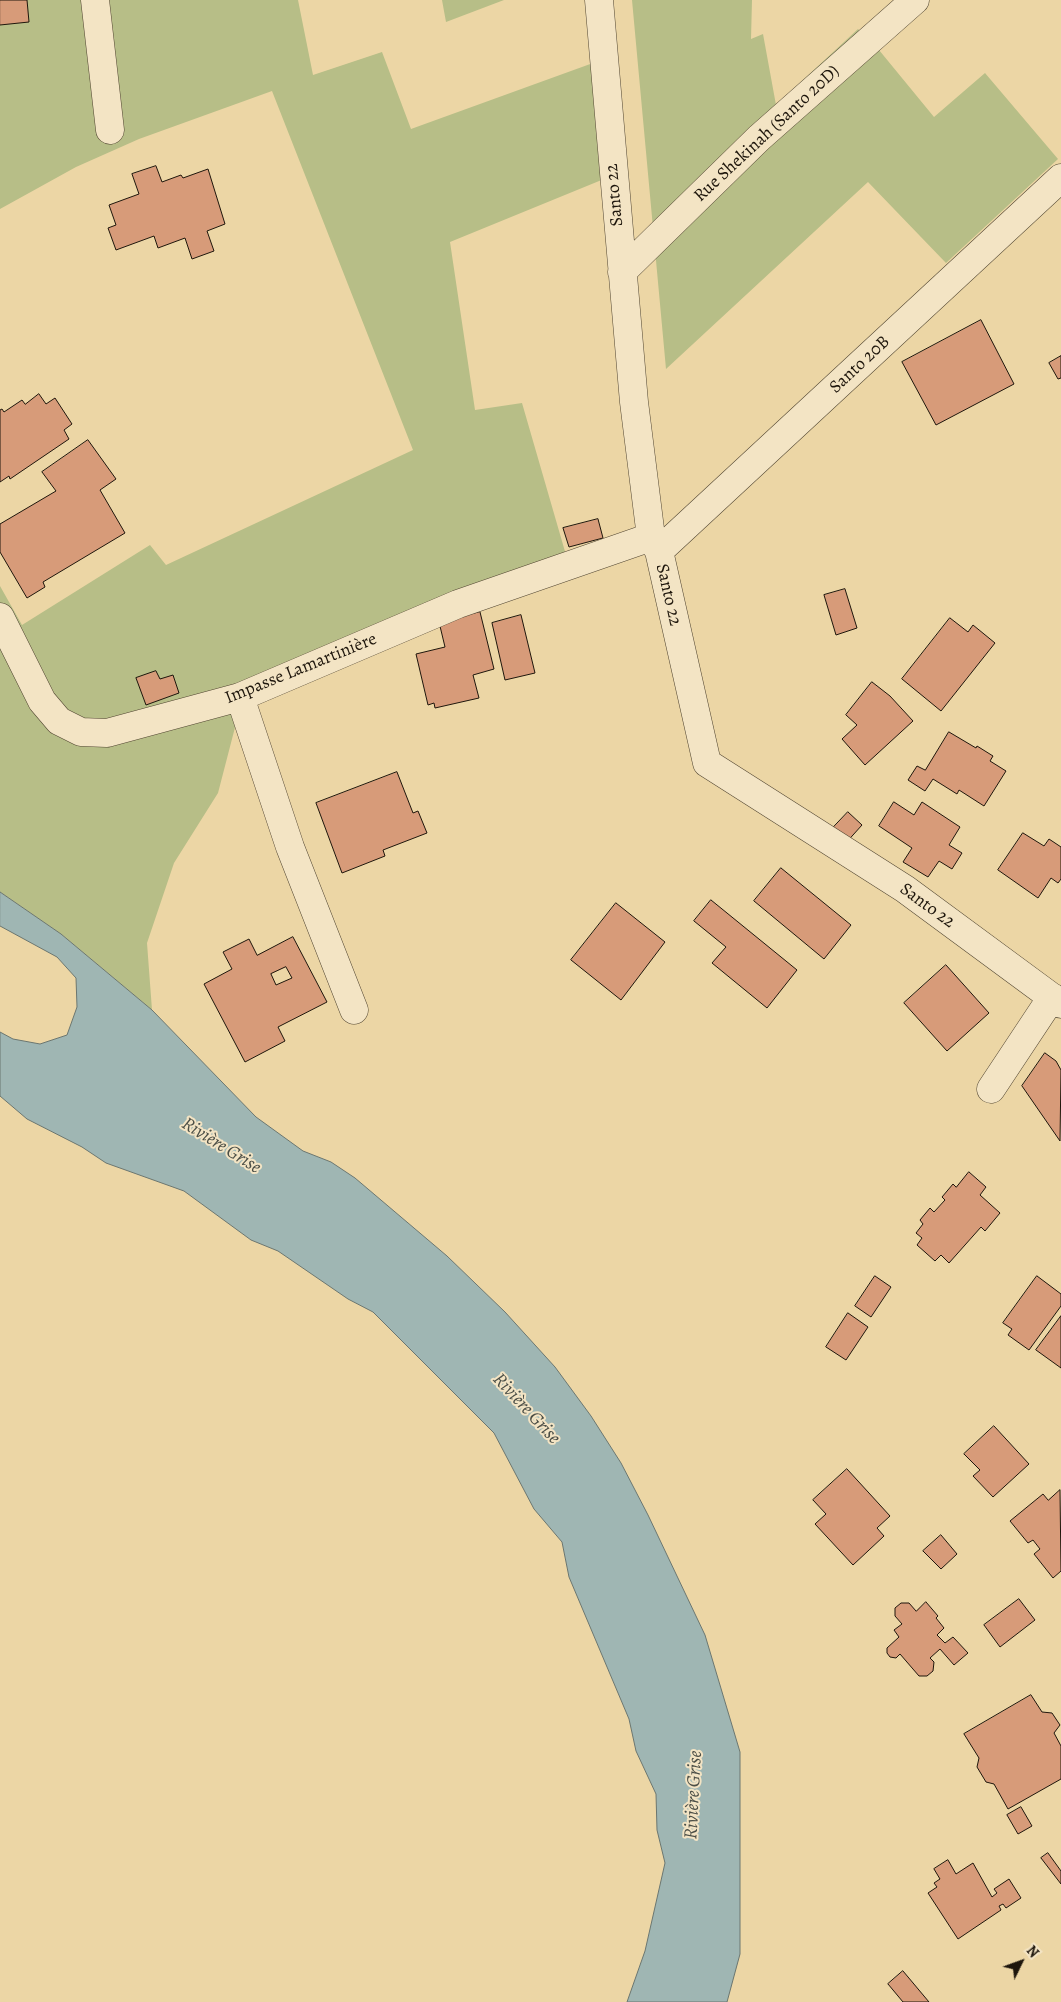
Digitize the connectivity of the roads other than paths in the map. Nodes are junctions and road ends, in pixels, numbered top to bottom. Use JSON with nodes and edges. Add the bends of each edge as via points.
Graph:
{"nodes":[{"id":1,"x":95,"y":0,"type":"edge"},
{"id":2,"x":598,"y":0,"type":"edge"},
{"id":3,"x":915,"y":0,"type":"edge"},
{"id":4,"x":110,"y":130,"type":"dead end"},
{"id":5,"x":1061,"y":178,"type":"edge"},
{"id":6,"x":622,"y":272,"type":"junction"},
{"id":7,"x":655,"y":544,"type":"junction"},
{"id":8,"x":0,"y":617,"type":"edge"},
{"id":9,"x":240,"y":697,"type":"junction"},
{"id":10,"x":1056,"y":1000,"type":"edge"},
{"id":11,"x":354,"y":1010,"type":"dead end"},
{"id":12,"x":992,"y":1089,"type":"dead end"}],
"edges":[{"from":1,"to":4,"type":"street"},
{"from":2,"to":6,"type":"street","name":"Santo 22"},
{"from":3,"to":6,"type":"street","name":"Rue Shekinah (Santo 20D)","via":[[759,138]]},
{"from":5,"to":7,"type":"street","name":"Santo 20B"},
{"from":6,"to":7,"type":"street","name":"Santo 22","via":[[634,402]]},
{"from":7,"to":9,"type":"street","name":"Impasse Lamartinière","via":[[458,604]]},
{"from":7,"to":10,"type":"street","name":"Santo 22","via":[[706,763],[905,889]]},
{"from":8,"to":9,"type":"street","name":"Impasse Lamartinière","via":[[42,701],[59,720],[81,732],[107,733]]},
{"from":9,"to":11,"type":"street","via":[[290,847]]},
{"from":10,"to":12,"type":"street"}]}
